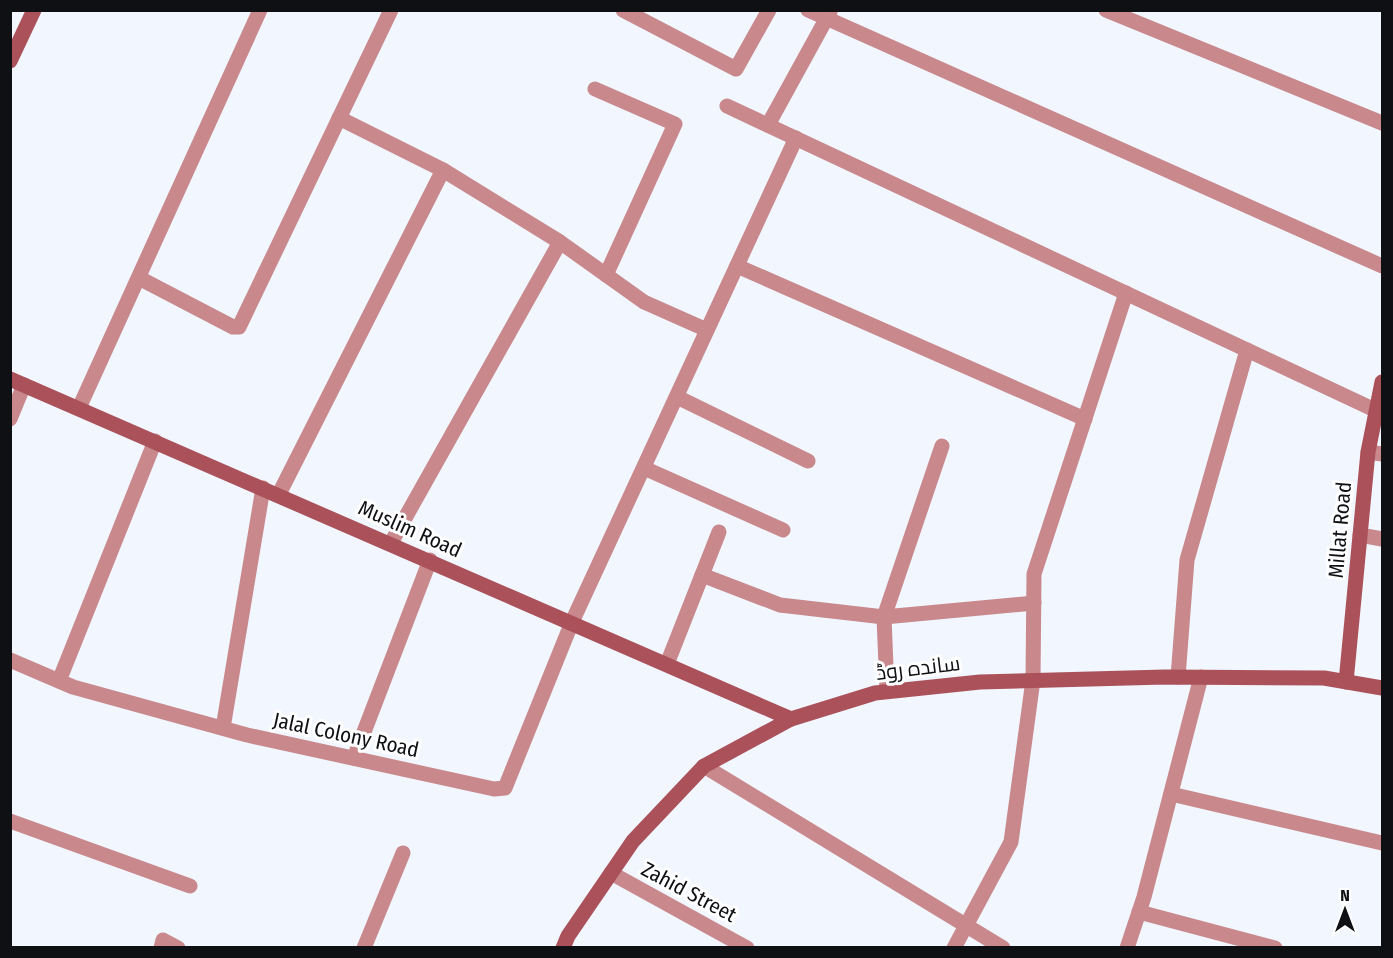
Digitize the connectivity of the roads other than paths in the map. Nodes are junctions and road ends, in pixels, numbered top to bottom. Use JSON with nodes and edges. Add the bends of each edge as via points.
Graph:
{"nodes":[{"id":1,"x":34,"y":10,"type":"edge"},
{"id":2,"x":260,"y":10,"type":"edge"},
{"id":3,"x":391,"y":10,"type":"edge"},
{"id":4,"x":623,"y":10,"type":"edge"},
{"id":5,"x":769,"y":10,"type":"edge"},
{"id":6,"x":808,"y":10,"type":"edge"},
{"id":7,"x":1106,"y":10,"type":"edge"},
{"id":8,"x":829,"y":15,"type":"edge"},
{"id":9,"x":10,"y":61,"type":"edge"},
{"id":10,"x":595,"y":89,"type":"dead end"},
{"id":11,"x":727,"y":106,"type":"dead end"},
{"id":12,"x":339,"y":118,"type":"junction"},
{"id":13,"x":1383,"y":123,"type":"edge"},
{"id":14,"x":768,"y":125,"type":"junction"},
{"id":15,"x":796,"y":138,"type":"junction"},
{"id":16,"x":443,"y":170,"type":"junction"},
{"id":17,"x":560,"y":242,"type":"junction"},
{"id":18,"x":737,"y":266,"type":"junction"},
{"id":19,"x":1383,"y":266,"type":"edge"},
{"id":20,"x":606,"y":275,"type":"junction"},
{"id":21,"x":139,"y":278,"type":"junction"},
{"id":22,"x":1126,"y":293,"type":"junction"},
{"id":23,"x":707,"y":330,"type":"junction"},
{"id":24,"x":1247,"y":350,"type":"junction"},
{"id":25,"x":17,"y":382,"type":"edge"},
{"id":26,"x":1383,"y":382,"type":"edge"},
{"id":27,"x":676,"y":397,"type":"junction"},
{"id":28,"x":79,"y":408,"type":"junction"},
{"id":29,"x":1377,"y":411,"type":"junction"},
{"id":30,"x":10,"y":419,"type":"edge"},
{"id":31,"x":1085,"y":419,"type":"junction"},
{"id":32,"x":155,"y":441,"type":"junction"},
{"id":33,"x":942,"y":446,"type":"dead end"},
{"id":34,"x":1375,"y":453,"type":"edge"},
{"id":35,"x":808,"y":461,"type":"dead end"},
{"id":36,"x":644,"y":468,"type":"junction"},
{"id":37,"x":263,"y":488,"type":"junction"},
{"id":38,"x":279,"y":494,"type":"junction"},
{"id":39,"x":783,"y":530,"type":"dead end"},
{"id":40,"x":719,"y":532,"type":"dead end"},
{"id":41,"x":1360,"y":535,"type":"junction"},
{"id":42,"x":1383,"y":539,"type":"edge"},
{"id":43,"x":391,"y":543,"type":"junction"},
{"id":44,"x":430,"y":560,"type":"junction"},
{"id":45,"x":702,"y":575,"type":"junction"},
{"id":46,"x":1034,"y":603,"type":"junction"},
{"id":47,"x":884,"y":617,"type":"junction"},
{"id":48,"x":572,"y":622,"type":"junction"},
{"id":49,"x":10,"y":660,"type":"edge"},
{"id":50,"x":667,"y":664,"type":"junction"},
{"id":51,"x":1178,"y":676,"type":"junction"},
{"id":52,"x":1201,"y":677,"type":"junction"},
{"id":53,"x":1033,"y":680,"type":"junction"},
{"id":54,"x":59,"y":681,"type":"junction"},
{"id":55,"x":1346,"y":682,"type":"junction"},
{"id":56,"x":1383,"y":688,"type":"edge"},
{"id":57,"x":887,"y":691,"type":"junction"},
{"id":58,"x":792,"y":719,"type":"junction"},
{"id":59,"x":223,"y":728,"type":"junction"},
{"id":60,"x":354,"y":758,"type":"junction"},
{"id":61,"x":704,"y":766,"type":"junction"},
{"id":62,"x":1171,"y":794,"type":"junction"},
{"id":63,"x":10,"y":821,"type":"edge"},
{"id":64,"x":1383,"y":843,"type":"edge"},
{"id":65,"x":403,"y":853,"type":"dead end"},
{"id":66,"x":611,"y":873,"type":"junction"},
{"id":67,"x":190,"y":886,"type":"dead end"},
{"id":68,"x":1139,"y":912,"type":"junction"},
{"id":69,"x":965,"y":926,"type":"junction"},
{"id":70,"x":161,"y":948,"type":"edge"},
{"id":71,"x":178,"y":948,"type":"edge"},
{"id":72,"x":364,"y":948,"type":"edge"},
{"id":73,"x":563,"y":948,"type":"edge"},
{"id":74,"x":747,"y":948,"type":"edge"},
{"id":75,"x":954,"y":948,"type":"edge"},
{"id":76,"x":1003,"y":948,"type":"edge"},
{"id":77,"x":1126,"y":948,"type":"edge"},
{"id":78,"x":1275,"y":948,"type":"edge"}],
"edges":[{"from":1,"to":9,"type":"main road"},
{"from":2,"to":21,"type":"street"},
{"from":3,"to":12,"type":"street"},
{"from":4,"to":5,"type":"street","via":[[736,69]]},
{"from":6,"to":8,"type":"street"},
{"from":7,"to":13,"type":"street"},
{"from":8,"to":14,"type":"street"},
{"from":8,"to":19,"type":"street"},
{"from":10,"to":20,"type":"street","via":[[675,124]]},
{"from":11,"to":14,"type":"street"},
{"from":12,"to":16,"type":"street"},
{"from":12,"to":21,"type":"street","via":[[239,327]]},
{"from":14,"to":15,"type":"street"},
{"from":15,"to":18,"type":"street"},
{"from":15,"to":22,"type":"street"},
{"from":16,"to":17,"type":"street"},
{"from":16,"to":38,"type":"street"},
{"from":17,"to":20,"type":"street"},
{"from":17,"to":43,"type":"street"},
{"from":18,"to":23,"type":"street"},
{"from":18,"to":31,"type":"street"},
{"from":20,"to":23,"type":"street","via":[[644,302]]},
{"from":21,"to":28,"type":"street"},
{"from":22,"to":24,"type":"street"},
{"from":22,"to":31,"type":"street"},
{"from":23,"to":27,"type":"street"},
{"from":24,"to":29,"type":"street"},
{"from":24,"to":51,"type":"street","via":[[1187,560]]},
{"from":25,"to":28,"type":"main road","name":"Muslim Road"},
{"from":25,"to":30,"type":"street"},
{"from":26,"to":29,"type":"main road","name":"Millat Road"},
{"from":27,"to":35,"type":"street"},
{"from":27,"to":36,"type":"street"},
{"from":28,"to":32,"type":"main road","name":"Muslim Road"},
{"from":29,"to":34,"type":"main road","name":"Millat Road"},
{"from":31,"to":46,"type":"street","via":[[1034,574]]},
{"from":32,"to":37,"type":"main road","name":"Muslim Road"},
{"from":32,"to":54,"type":"street"},
{"from":33,"to":47,"type":"street"},
{"from":34,"to":41,"type":"main road","name":"Millat Road"},
{"from":36,"to":39,"type":"street"},
{"from":36,"to":48,"type":"street"},
{"from":37,"to":38,"type":"main road","name":"Muslim Road"},
{"from":37,"to":59,"type":"street"},
{"from":38,"to":43,"type":"main road","name":"Muslim Road"},
{"from":40,"to":45,"type":"street"},
{"from":41,"to":42,"type":"street"},
{"from":41,"to":55,"type":"main road","name":"Millat Road"},
{"from":43,"to":44,"type":"main road","name":"Muslim Road"},
{"from":44,"to":48,"type":"main road","name":"Muslim Road"},
{"from":44,"to":60,"type":"street"},
{"from":45,"to":47,"type":"street","via":[[780,605]]},
{"from":45,"to":50,"type":"street"},
{"from":46,"to":47,"type":"street"},
{"from":46,"to":53,"type":"street"},
{"from":47,"to":57,"type":"street"},
{"from":48,"to":50,"type":"main road","name":"Muslim Road"},
{"from":48,"to":60,"type":"street","name":"Jalal Colony Road","via":[[505,788],[494,789]]},
{"from":49,"to":54,"type":"street","name":"Jalal Colony Road"},
{"from":50,"to":58,"type":"main road","name":"Muslim Road"},
{"from":51,"to":52,"type":"main road","name":"ساندہ روڈ"},
{"from":51,"to":53,"type":"main road","name":"ساندہ روڈ"},
{"from":52,"to":55,"type":"main road","name":"ساندہ روڈ","via":[[1324,678]]},
{"from":52,"to":62,"type":"street"},
{"from":53,"to":57,"type":"main road","name":"ساندہ روڈ"},
{"from":53,"to":69,"type":"street","via":[[1011,842]]},
{"from":54,"to":59,"type":"street","name":"Jalal Colony Road"},
{"from":55,"to":56,"type":"main road","name":"ساندہ روڈ"},
{"from":57,"to":58,"type":"main road","name":"ساندہ روڈ"},
{"from":58,"to":61,"type":"main road","name":"ساندہ روڈ"},
{"from":59,"to":60,"type":"street","name":"Jalal Colony Road"},
{"from":61,"to":66,"type":"main road","name":"ساندہ روڈ","via":[[633,842]]},
{"from":61,"to":69,"type":"street"},
{"from":62,"to":64,"type":"street"},
{"from":62,"to":68,"type":"street"},
{"from":63,"to":67,"type":"street"},
{"from":65,"to":72,"type":"street"},
{"from":66,"to":73,"type":"main road","name":"ساندہ روڈ","via":[[567,936]]},
{"from":66,"to":74,"type":"street","name":"Zahid Street"},
{"from":68,"to":77,"type":"street"},
{"from":68,"to":78,"type":"street"},
{"from":69,"to":75,"type":"street"},
{"from":69,"to":76,"type":"street"},
{"from":70,"to":71,"type":"street","via":[[163,940]]}]}
